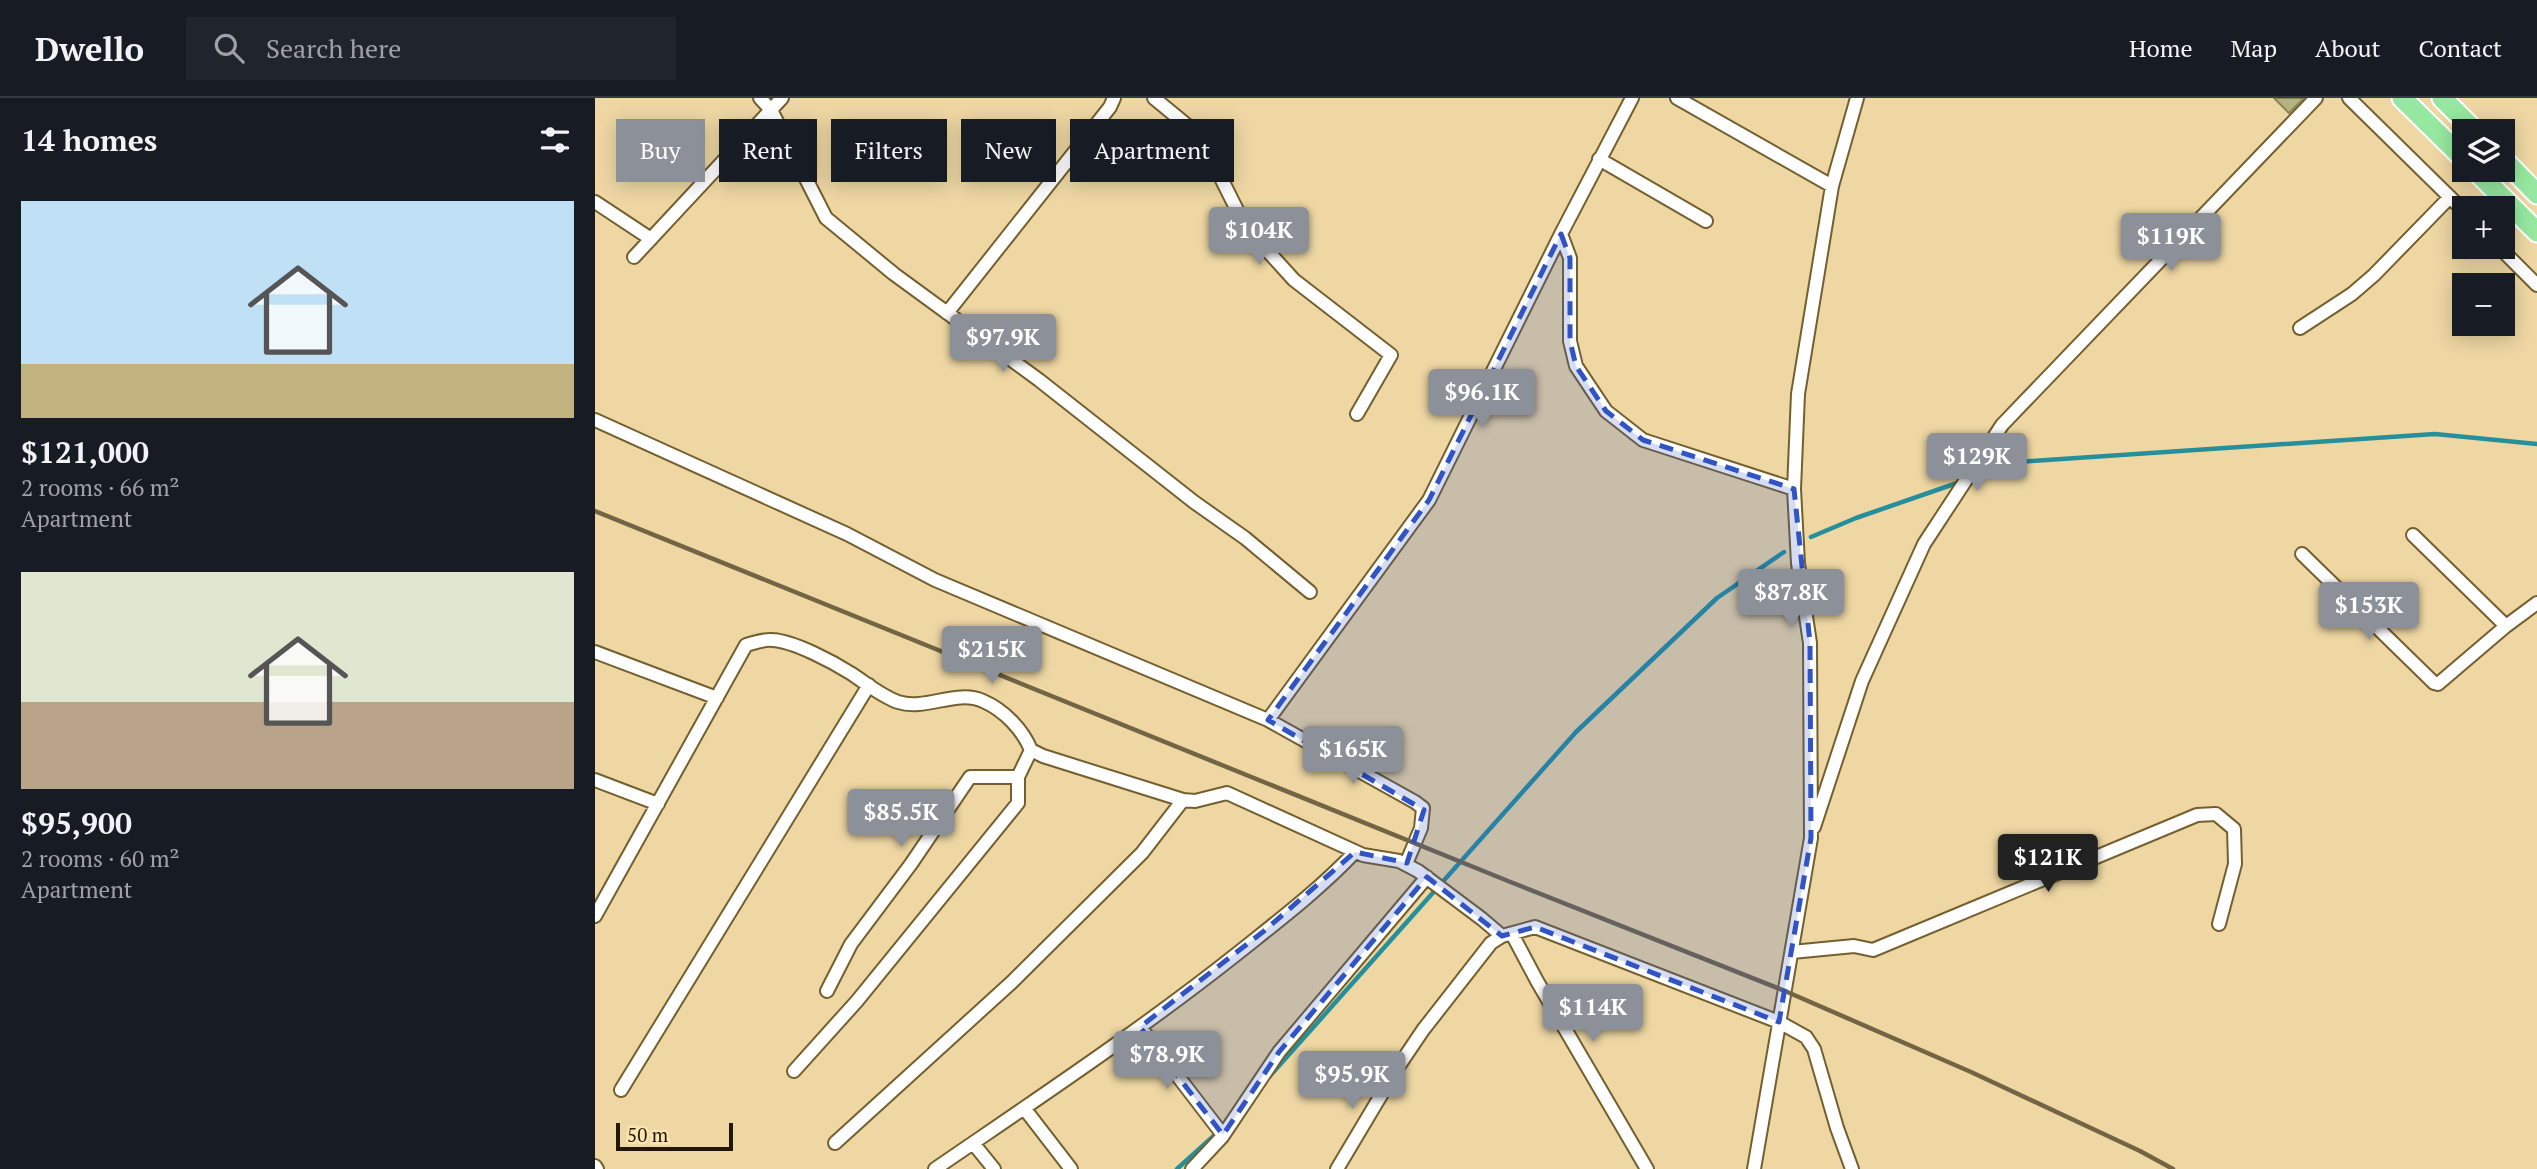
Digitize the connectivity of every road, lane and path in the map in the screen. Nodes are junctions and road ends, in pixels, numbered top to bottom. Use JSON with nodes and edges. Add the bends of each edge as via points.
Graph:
{"nodes":[{"id":1,"x":760,"y":98,"type":"edge"},
{"id":2,"x":782,"y":98,"type":"edge"},
{"id":3,"x":1114,"y":98,"type":"edge"},
{"id":4,"x":1154,"y":98,"type":"edge"},
{"id":5,"x":1632,"y":98,"type":"edge"},
{"id":6,"x":1677,"y":98,"type":"edge"},
{"id":7,"x":1857,"y":98,"type":"edge"},
{"id":8,"x":2316,"y":98,"type":"edge"},
{"id":9,"x":2349,"y":98,"type":"edge"},
{"id":10,"x":2402,"y":98,"type":"edge"},
{"id":11,"x":2442,"y":98,"type":"edge"},
{"id":12,"x":771,"y":110,"type":"junction"},
{"id":13,"x":2424,"y":119,"type":"junction"},
{"id":14,"x":2463,"y":119,"type":"edge"},
{"id":15,"x":2452,"y":147,"type":"edge"},
{"id":16,"x":1599,"y":159,"type":"junction"},
{"id":17,"x":2515,"y":171,"type":"edge"},
{"id":18,"x":2487,"y":182,"type":"edge"},
{"id":19,"x":1832,"y":186,"type":"junction"},
{"id":20,"x":2537,"y":194,"type":"edge"},
{"id":21,"x":2450,"y":197,"type":"joint"},
{"id":22,"x":595,"y":202,"type":"edge"},
{"id":23,"x":1706,"y":221,"type":"dead end"},
{"id":24,"x":1561,"y":233,"type":"junction"},
{"id":25,"x":2537,"y":233,"type":"edge"},
{"id":26,"x":651,"y":239,"type":"junction"},
{"id":27,"x":633,"y":257,"type":"dead end"},
{"id":28,"x":2511,"y":259,"type":"edge"},
{"id":29,"x":2537,"y":285,"type":"edge"},
{"id":30,"x":947,"y":313,"type":"junction"},
{"id":31,"x":2300,"y":328,"type":"dead end"},
{"id":32,"x":1357,"y":414,"type":"dead end"},
{"id":33,"x":595,"y":420,"type":"edge"},
{"id":34,"x":1794,"y":489,"type":"junction"},
{"id":35,"x":2413,"y":535,"type":"dead end"},
{"id":36,"x":2302,"y":554,"type":"dead end"},
{"id":37,"x":1310,"y":592,"type":"dead end"},
{"id":38,"x":2537,"y":603,"type":"edge"},
{"id":39,"x":2506,"y":626,"type":"junction"},
{"id":40,"x":595,"y":652,"type":"edge"},
{"id":41,"x":869,"y":685,"type":"junction"},
{"id":42,"x":717,"y":698,"type":"junction"},
{"id":43,"x":1268,"y":720,"type":"junction"},
{"id":44,"x":1031,"y":750,"type":"junction"},
{"id":45,"x":1018,"y":777,"type":"junction"},
{"id":46,"x":595,"y":780,"type":"edge"},
{"id":47,"x":1183,"y":800,"type":"junction"},
{"id":48,"x":658,"y":804,"type":"junction"},
{"id":49,"x":1811,"y":838,"type":"junction"},
{"id":50,"x":1355,"y":852,"type":"junction"},
{"id":51,"x":1406,"y":864,"type":"junction"},
{"id":52,"x":1427,"y":877,"type":"junction"},
{"id":53,"x":595,"y":916,"type":"edge"},
{"id":54,"x":2220,"y":924,"type":"dead end"},
{"id":55,"x":1507,"y":935,"type":"junction"},
{"id":56,"x":1792,"y":952,"type":"junction"},
{"id":57,"x":827,"y":992,"type":"dead end"},
{"id":58,"x":1779,"y":1023,"type":"junction"},
{"id":59,"x":1140,"y":1027,"type":"junction"},
{"id":60,"x":794,"y":1071,"type":"dead end"},
{"id":61,"x":621,"y":1090,"type":"dead end"},
{"id":62,"x":1024,"y":1108,"type":"junction"},
{"id":63,"x":1223,"y":1135,"type":"junction"},
{"id":64,"x":835,"y":1143,"type":"dead end"},
{"id":65,"x":973,"y":1143,"type":"junction"},
{"id":66,"x":935,"y":1169,"type":"edge"},
{"id":67,"x":994,"y":1169,"type":"edge"},
{"id":68,"x":1071,"y":1169,"type":"edge"},
{"id":69,"x":1192,"y":1169,"type":"edge"},
{"id":70,"x":1337,"y":1169,"type":"edge"},
{"id":71,"x":1647,"y":1169,"type":"edge"},
{"id":72,"x":1754,"y":1169,"type":"edge"},
{"id":73,"x":1852,"y":1169,"type":"edge"}],
"edges":[{"from":1,"to":12,"type":"street"},
{"from":2,"to":12,"type":"street"},
{"from":3,"to":30,"type":"street"},
{"from":4,"to":32,"type":"street","via":[[1200,136],[1245,226],[1294,280],[1391,355]]},
{"from":5,"to":16,"type":"street"},
{"from":6,"to":19,"type":"street"},
{"from":7,"to":19,"type":"street"},
{"from":8,"to":49,"type":"street","via":[[2002,425],[1924,544],[1862,681]]},
{"from":9,"to":21,"type":"street"},
{"from":10,"to":13,"type":"highway"},
{"from":11,"to":13,"type":"highway"},
{"from":11,"to":14,"type":"highway"},
{"from":12,"to":26,"type":"street"},
{"from":12,"to":30,"type":"street","via":[[826,218]]},
{"from":13,"to":15,"type":"highway"},
{"from":16,"to":23,"type":"street"},
{"from":16,"to":24,"type":"street"},
{"from":17,"to":20,"type":"highway"},
{"from":18,"to":25,"type":"highway"},
{"from":19,"to":34,"type":"street","via":[[1798,394]]},
{"from":21,"to":31,"type":"street","via":[[2353,294]]},
{"from":22,"to":26,"type":"street"},
{"from":24,"to":34,"type":"street","via":[[1570,258],[1570,341],[1576,366],[1606,411],[1643,440]]},
{"from":24,"to":43,"type":"street","via":[[1429,500]]},
{"from":26,"to":27,"type":"street"},
{"from":28,"to":29,"type":"street"},
{"from":30,"to":37,"type":"street"},
{"from":33,"to":43,"type":"street","via":[[847,534],[935,580]]},
{"from":34,"to":49,"type":"street","via":[[1809,643]]},
{"from":35,"to":39,"type":"street"},
{"from":36,"to":39,"type":"street","via":[[2434,683]]},
{"from":38,"to":39,"type":"street"},
{"from":40,"to":42,"type":"street"},
{"from":41,"to":42,"type":"street","via":[[792,645],[769,639],[746,645]]},
{"from":41,"to":44,"type":"street","via":[[908,704],[979,699],[1017,726]]},
{"from":41,"to":61,"type":"street"},
{"from":42,"to":48,"type":"street"},
{"from":43,"to":51,"type":"street","via":[[1423,808]]},
{"from":44,"to":45,"type":"street"},
{"from":44,"to":47,"type":"street"},
{"from":45,"to":57,"type":"street","via":[[970,777],[852,944]]},
{"from":45,"to":60,"type":"street","via":[[1018,803]]},
{"from":46,"to":48,"type":"street"},
{"from":47,"to":50,"type":"street","via":[[1227,793]]},
{"from":47,"to":64,"type":"street","via":[[1124,872]]},
{"from":48,"to":53,"type":"street"},
{"from":49,"to":56,"type":"street"},
{"from":50,"to":51,"type":"street"},
{"from":50,"to":59,"type":"street","via":[[1265,932]]},
{"from":51,"to":52,"type":"street"},
{"from":52,"to":55,"type":"street"},
{"from":52,"to":63,"type":"street","via":[[1279,1052]]},
{"from":54,"to":56,"type":"street","via":[[2235,864],[2234,829],[2216,814],[2156,831],[1873,950],[1854,946]]},
{"from":55,"to":58,"type":"street","via":[[1535,927]]},
{"from":55,"to":70,"type":"street","via":[[1492,943],[1423,1030]]},
{"from":55,"to":71,"type":"street"},
{"from":56,"to":58,"type":"street"},
{"from":58,"to":72,"type":"street"},
{"from":58,"to":73,"type":"street","via":[[1805,1037],[1814,1049]]},
{"from":59,"to":62,"type":"street"},
{"from":59,"to":63,"type":"street"},
{"from":62,"to":65,"type":"street"},
{"from":62,"to":68,"type":"street"},
{"from":63,"to":69,"type":"street"},
{"from":65,"to":66,"type":"street"},
{"from":65,"to":67,"type":"street"}]}
